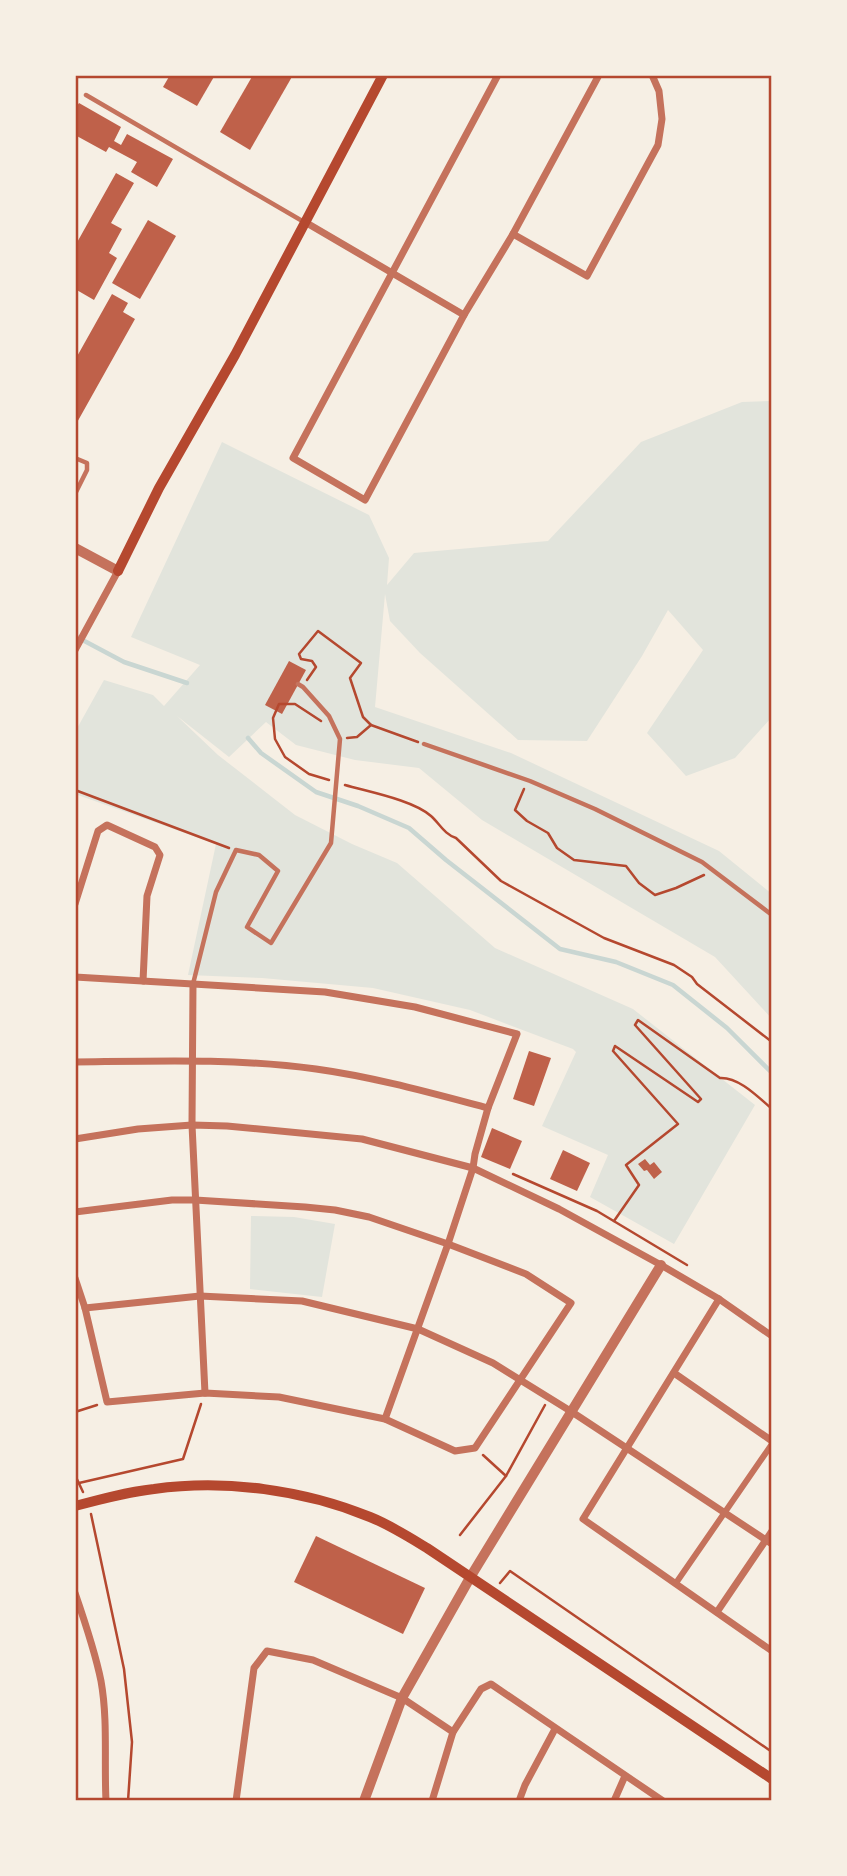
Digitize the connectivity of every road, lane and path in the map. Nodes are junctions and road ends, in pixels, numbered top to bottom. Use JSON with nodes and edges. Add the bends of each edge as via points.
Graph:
{"nodes":[{"id":1,"x":383,"y":75,"type":"edge"},
{"id":2,"x":498,"y":75,"type":"edge"},
{"id":3,"x":598,"y":75,"type":"edge"},
{"id":4,"x":652,"y":75,"type":"edge"},
{"id":5,"x":86,"y":95,"type":"dead end"},
{"id":6,"x":305,"y":222,"type":"junction"},
{"id":7,"x":513,"y":234,"type":"junction"},
{"id":8,"x":391,"y":272,"type":"junction"},
{"id":9,"x":464,"y":315,"type":"junction"},
{"id":10,"x":75,"y":458,"type":"edge"},
{"id":11,"x":75,"y":494,"type":"edge"},
{"id":12,"x":75,"y":548,"type":"edge"},
{"id":13,"x":118,"y":571,"type":"junction"},
{"id":14,"x":75,"y":650,"type":"edge"},
{"id":15,"x":301,"y":686,"type":"joint"},
{"id":16,"x":324,"y":723,"type":"dead end"},
{"id":17,"x":371,"y":725,"type":"junction"},
{"id":18,"x":340,"y":739,"type":"junction"},
{"id":19,"x":424,"y":744,"type":"joint"},
{"id":20,"x":332,"y":781,"type":"dead end"},
{"id":21,"x":530,"y":781,"type":"junction"},
{"id":22,"x":344,"y":785,"type":"dead end"},
{"id":23,"x":75,"y":790,"type":"edge"},
{"id":24,"x":236,"y":850,"type":"junction"},
{"id":25,"x":713,"y":870,"type":"junction"},
{"id":26,"x":75,"y":904,"type":"edge"},
{"id":27,"x":772,"y":915,"type":"edge"},
{"id":28,"x":75,"y":977,"type":"edge"},
{"id":29,"x":143,"y":981,"type":"junction"},
{"id":30,"x":193,"y":984,"type":"junction"},
{"id":31,"x":772,"y":1042,"type":"edge"},
{"id":32,"x":192,"y":1061,"type":"junction"},
{"id":33,"x":75,"y":1062,"type":"edge"},
{"id":34,"x":488,"y":1108,"type":"junction"},
{"id":35,"x":772,"y":1109,"type":"edge"},
{"id":36,"x":192,"y":1125,"type":"junction"},
{"id":37,"x":75,"y":1139,"type":"edge"},
{"id":38,"x":473,"y":1168,"type":"junction"},
{"id":39,"x":508,"y":1172,"type":"dead end"},
{"id":40,"x":195,"y":1200,"type":"junction"},
{"id":41,"x":75,"y":1212,"type":"edge"},
{"id":42,"x":614,"y":1221,"type":"junction"},
{"id":43,"x":448,"y":1244,"type":"junction"},
{"id":44,"x":661,"y":1265,"type":"junction"},
{"id":45,"x":687,"y":1265,"type":"dead end"},
{"id":46,"x":75,"y":1278,"type":"edge"},
{"id":47,"x":200,"y":1296,"type":"junction"},
{"id":48,"x":719,"y":1299,"type":"junction"},
{"id":49,"x":85,"y":1308,"type":"junction"},
{"id":50,"x":418,"y":1329,"type":"junction"},
{"id":51,"x":772,"y":1336,"type":"edge"},
{"id":52,"x":674,"y":1373,"type":"junction"},
{"id":53,"x":520,"y":1380,"type":"junction"},
{"id":54,"x":205,"y":1393,"type":"junction"},
{"id":55,"x":549,"y":1398,"type":"junction"},
{"id":56,"x":107,"y":1402,"type":"junction"},
{"id":57,"x":75,"y":1412,"type":"edge"},
{"id":58,"x":572,"y":1412,"type":"junction"},
{"id":59,"x":385,"y":1419,"type":"junction"},
{"id":60,"x":772,"y":1442,"type":"edge"},
{"id":61,"x":475,"y":1448,"type":"junction"},
{"id":62,"x":627,"y":1448,"type":"junction"},
{"id":63,"x":75,"y":1475,"type":"edge"},
{"id":64,"x":506,"y":1476,"type":"junction"},
{"id":65,"x":79,"y":1483,"type":"junction"},
{"id":66,"x":88,"y":1502,"type":"junction"},
{"id":67,"x":75,"y":1506,"type":"edge"},
{"id":68,"x":724,"y":1512,"type":"junction"},
{"id":69,"x":772,"y":1531,"type":"edge"},
{"id":70,"x":460,"y":1535,"type":"dead end"},
{"id":71,"x":769,"y":1542,"type":"edge"},
{"id":72,"x":471,"y":1576,"type":"junction"},
{"id":73,"x":676,"y":1583,"type":"junction"},
{"id":74,"x":494,"y":1591,"type":"junction"},
{"id":75,"x":75,"y":1593,"type":"edge"},
{"id":76,"x":717,"y":1612,"type":"junction"},
{"id":77,"x":772,"y":1651,"type":"edge"},
{"id":78,"x":402,"y":1698,"type":"junction"},
{"id":79,"x":555,"y":1729,"type":"junction"},
{"id":80,"x":453,"y":1732,"type":"junction"},
{"id":81,"x":772,"y":1752,"type":"edge"},
{"id":82,"x":625,"y":1776,"type":"junction"},
{"id":83,"x":772,"y":1779,"type":"edge"},
{"id":84,"x":106,"y":1801,"type":"edge"},
{"id":85,"x":128,"y":1801,"type":"edge"},
{"id":86,"x":236,"y":1801,"type":"edge"},
{"id":87,"x":364,"y":1801,"type":"edge"},
{"id":88,"x":432,"y":1801,"type":"edge"},
{"id":89,"x":519,"y":1801,"type":"edge"},
{"id":90,"x":614,"y":1801,"type":"edge"},
{"id":91,"x":663,"y":1801,"type":"edge"}],
"edges":[{"from":1,"to":6,"type":"main road"},
{"from":2,"to":8,"type":"street"},
{"from":3,"to":7,"type":"street"},
{"from":4,"to":7,"type":"street","via":[[662,119],[658,145],[586,276]]},
{"from":5,"to":6,"type":"lane"},
{"from":6,"to":8,"type":"street"},
{"from":6,"to":13,"type":"main road"},
{"from":7,"to":9,"type":"street"},
{"from":8,"to":9,"type":"street"},
{"from":8,"to":9,"type":"street","via":[[293,458],[365,500]]},
{"from":10,"to":11,"type":"lane","via":[[87,463]]},
{"from":12,"to":13,"type":"street"},
{"from":13,"to":14,"type":"street"},
{"from":15,"to":17,"type":"path","via":[[316,667],[299,654],[318,631],[361,663],[350,678],[363,717]]},
{"from":15,"to":18,"type":"lane","via":[[329,716]]},
{"from":16,"to":20,"type":"path","via":[[295,705],[279,704],[273,718],[275,739],[285,757],[309,774]]},
{"from":17,"to":18,"type":"path","via":[[357,737]]},
{"from":17,"to":19,"type":"path"},
{"from":18,"to":24,"type":"lane","via":[[331,844],[271,943],[247,927],[278,871],[259,856]]},
{"from":19,"to":21,"type":"lane"},
{"from":21,"to":25,"type":"lane","via":[[596,809]]},
{"from":21,"to":25,"type":"path","via":[[515,810],[548,833],[557,848],[574,860],[626,866],[655,895]]},
{"from":22,"to":31,"type":"path","via":[[403,801],[431,816],[501,881],[604,938],[674,965]]},
{"from":23,"to":24,"type":"path"},
{"from":24,"to":30,"type":"lane","via":[[216,892]]},
{"from":25,"to":27,"type":"lane"},
{"from":26,"to":29,"type":"street","via":[[98,831],[107,825],[155,847],[160,855],[147,896]]},
{"from":28,"to":29,"type":"street"},
{"from":29,"to":30,"type":"street"},
{"from":30,"to":32,"type":"street"},
{"from":30,"to":34,"type":"street","via":[[325,992],[415,1007],[517,1034]]},
{"from":32,"to":33,"type":"street"},
{"from":32,"to":34,"type":"street","via":[[317,1069]]},
{"from":32,"to":36,"type":"street"},
{"from":34,"to":38,"type":"street"},
{"from":35,"to":42,"type":"path","via":[[638,1020],[635,1025],[701,1099],[698,1102],[615,1046],[613,1051],[678,1124],[626,1165],[639,1185]]},
{"from":36,"to":37,"type":"street"},
{"from":36,"to":38,"type":"street","via":[[362,1139]]},
{"from":36,"to":40,"type":"street"},
{"from":38,"to":43,"type":"street"},
{"from":38,"to":44,"type":"street"},
{"from":39,"to":42,"type":"path"},
{"from":40,"to":41,"type":"street"},
{"from":40,"to":43,"type":"street","via":[[335,1210]]},
{"from":40,"to":47,"type":"street"},
{"from":42,"to":45,"type":"path"},
{"from":43,"to":50,"type":"street"},
{"from":43,"to":53,"type":"street","via":[[526,1274],[571,1303]]},
{"from":44,"to":48,"type":"street"},
{"from":44,"to":58,"type":"street"},
{"from":46,"to":49,"type":"street"},
{"from":47,"to":49,"type":"street"},
{"from":47,"to":50,"type":"street","via":[[302,1301]]},
{"from":47,"to":54,"type":"street"},
{"from":48,"to":51,"type":"street"},
{"from":48,"to":52,"type":"street"},
{"from":49,"to":56,"type":"street"},
{"from":50,"to":53,"type":"street"},
{"from":50,"to":59,"type":"street"},
{"from":52,"to":60,"type":"street"},
{"from":52,"to":62,"type":"street"},
{"from":53,"to":55,"type":"street"},
{"from":53,"to":61,"type":"street"},
{"from":54,"to":56,"type":"street"},
{"from":54,"to":59,"type":"street","via":[[279,1396]]},
{"from":54,"to":65,"type":"path","via":[[183,1459]]},
{"from":55,"to":58,"type":"street"},
{"from":55,"to":64,"type":"path"},
{"from":56,"to":57,"type":"path"},
{"from":58,"to":62,"type":"street"},
{"from":58,"to":72,"type":"street"},
{"from":59,"to":61,"type":"street","via":[[455,1451]]},
{"from":60,"to":68,"type":"street"},
{"from":61,"to":64,"type":"path"},
{"from":62,"to":68,"type":"street"},
{"from":62,"to":73,"type":"street","via":[[583,1519]]},
{"from":63,"to":65,"type":"path"},
{"from":64,"to":70,"type":"path"},
{"from":65,"to":66,"type":"path"},
{"from":66,"to":67,"type":"main road"},
{"from":66,"to":72,"type":"main road","via":[[156,1488],[205,1486],[292,1494],[382,1522]]},
{"from":66,"to":85,"type":"path","via":[[124,1669],[132,1742]]},
{"from":68,"to":71,"type":"street"},
{"from":68,"to":73,"type":"street"},
{"from":69,"to":71,"type":"street"},
{"from":71,"to":76,"type":"street"},
{"from":72,"to":74,"type":"main road"},
{"from":72,"to":78,"type":"street"},
{"from":73,"to":76,"type":"street"},
{"from":74,"to":81,"type":"path","via":[[510,1571]]},
{"from":74,"to":83,"type":"main road"},
{"from":75,"to":84,"type":"street","via":[[101,1682]]},
{"from":76,"to":77,"type":"street"},
{"from":78,"to":80,"type":"street"},
{"from":78,"to":86,"type":"street","via":[[313,1660],[267,1651],[254,1668]]},
{"from":78,"to":87,"type":"street"},
{"from":79,"to":80,"type":"street","via":[[491,1685],[481,1689]]},
{"from":79,"to":82,"type":"street"},
{"from":79,"to":89,"type":"street"},
{"from":80,"to":88,"type":"street"},
{"from":82,"to":90,"type":"street"},
{"from":82,"to":91,"type":"street"}]}
